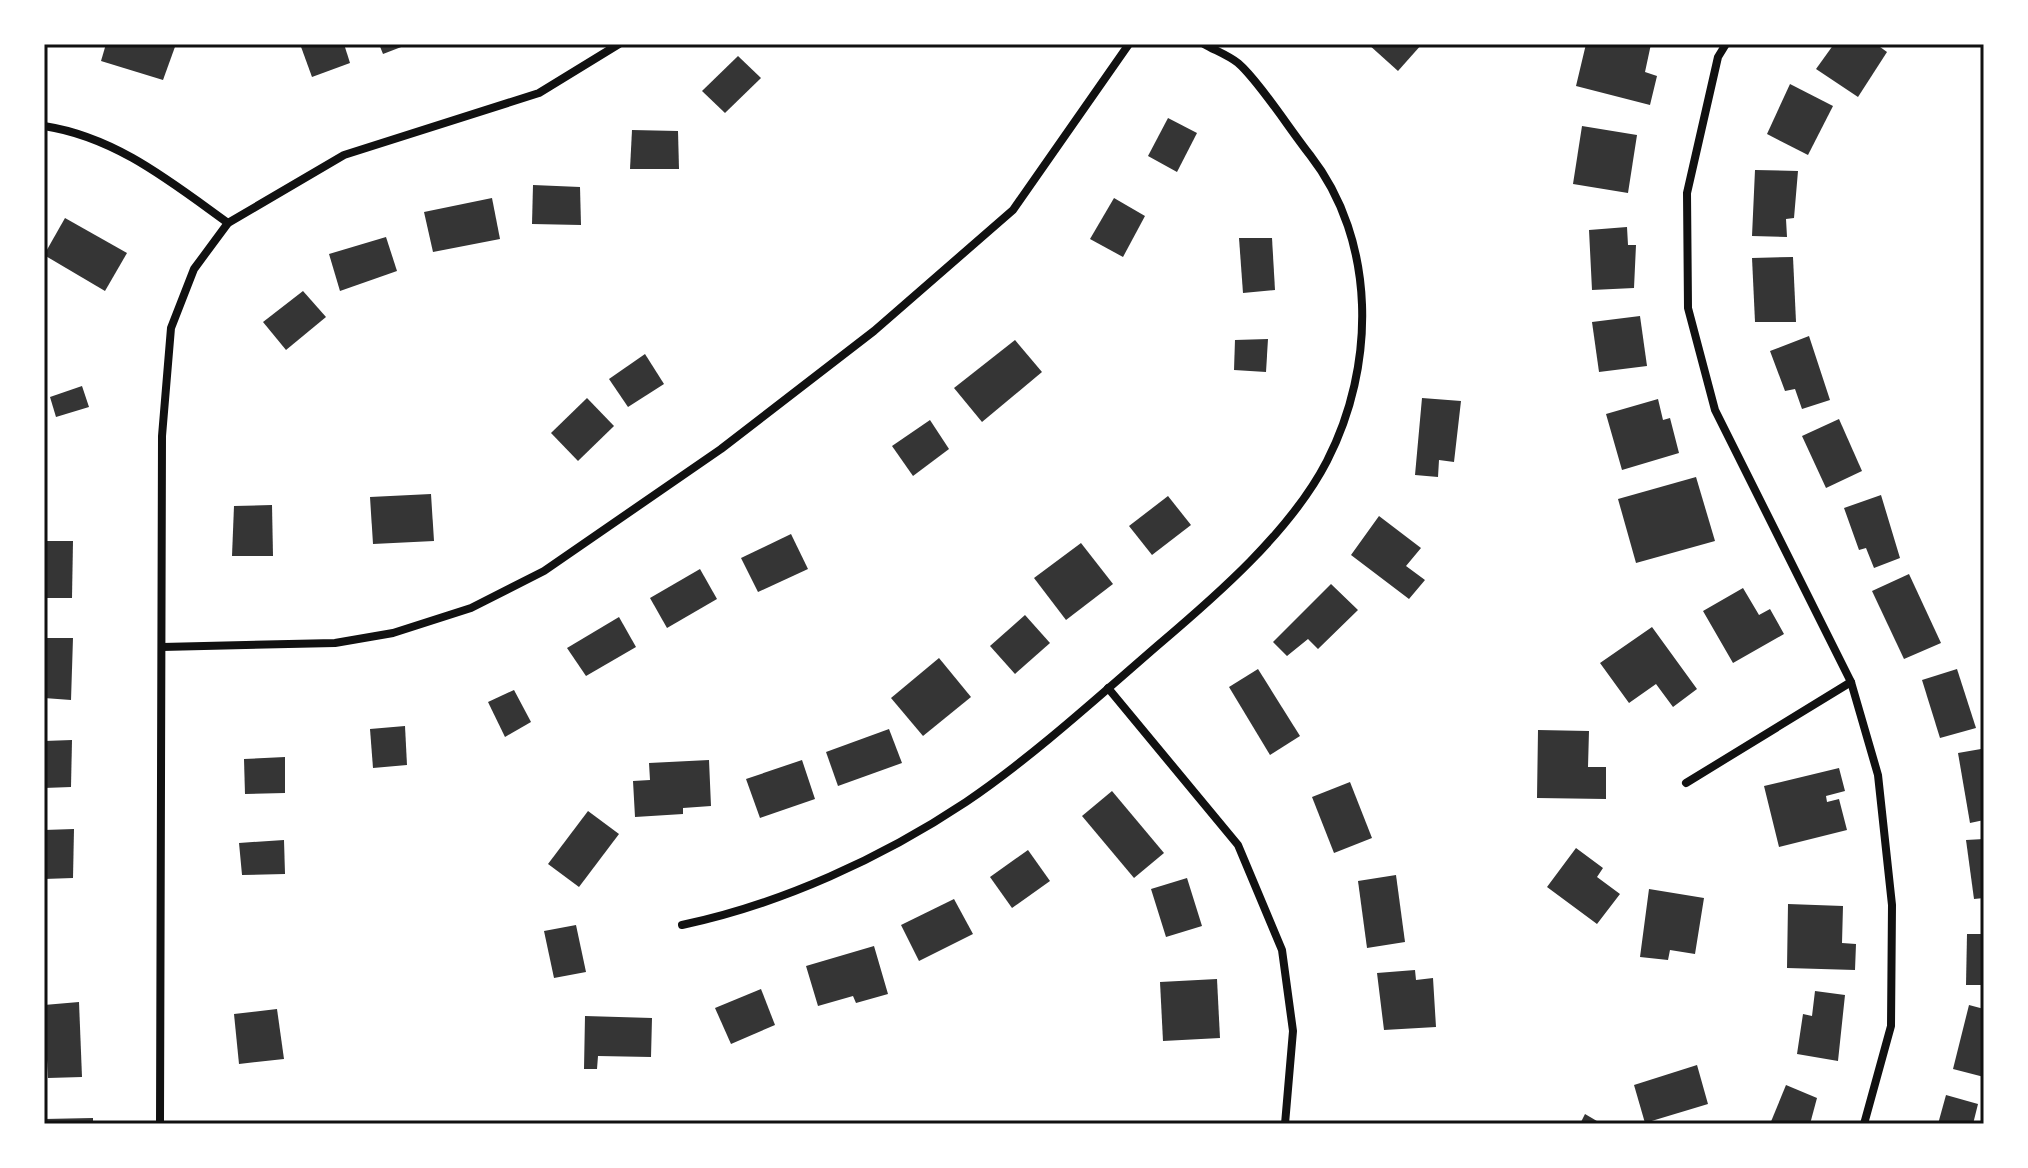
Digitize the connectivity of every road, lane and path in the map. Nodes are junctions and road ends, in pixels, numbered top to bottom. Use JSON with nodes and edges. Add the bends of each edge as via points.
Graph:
{"nodes":[{"id":1,"x":619,"y":44,"type":"edge"},
{"id":2,"x":1129,"y":44,"type":"edge"},
{"id":3,"x":1204,"y":44,"type":"edge"},
{"id":4,"x":1726,"y":44,"type":"edge"},
{"id":5,"x":44,"y":126,"type":"edge"},
{"id":6,"x":228,"y":223,"type":"junction"},
{"id":7,"x":162,"y":647,"type":"junction"},
{"id":8,"x":1851,"y":682,"type":"junction"},
{"id":9,"x":1108,"y":688,"type":"junction"},
{"id":10,"x":1686,"y":783,"type":"dead end"},
{"id":11,"x":682,"y":925,"type":"dead end"},
{"id":12,"x":160,"y":1124,"type":"edge"},
{"id":13,"x":1285,"y":1124,"type":"edge"},
{"id":14,"x":1864,"y":1124,"type":"edge"}],
"edges":[{"from":1,"to":6,"type":"street","via":[[539,93],[344,155]]},
{"from":2,"to":7,"type":"street","via":[[1013,210],[862,341],[721,449],[544,571],[471,608],[393,633],[335,643]]},
{"from":3,"to":9,"type":"street","via":[[1238,63],[1326,176],[1357,264],[1362,346],[1344,425],[1304,498],[1199,610]]},
{"from":4,"to":8,"type":"street","via":[[1718,57],[1687,193],[1688,308],[1715,410]]},
{"from":5,"to":6,"type":"street","via":[[73,130],[138,159]]},
{"from":6,"to":7,"type":"street","via":[[194,269],[171,328],[162,436]]},
{"from":7,"to":12,"type":"street"},
{"from":8,"to":10,"type":"street"},
{"from":8,"to":14,"type":"street","via":[[1878,775],[1892,905],[1891,1026]]},
{"from":9,"to":11,"type":"street","via":[[966,802],[891,845],[783,896]]},
{"from":9,"to":13,"type":"street","via":[[1238,845],[1282,950],[1293,1031]]}]}
